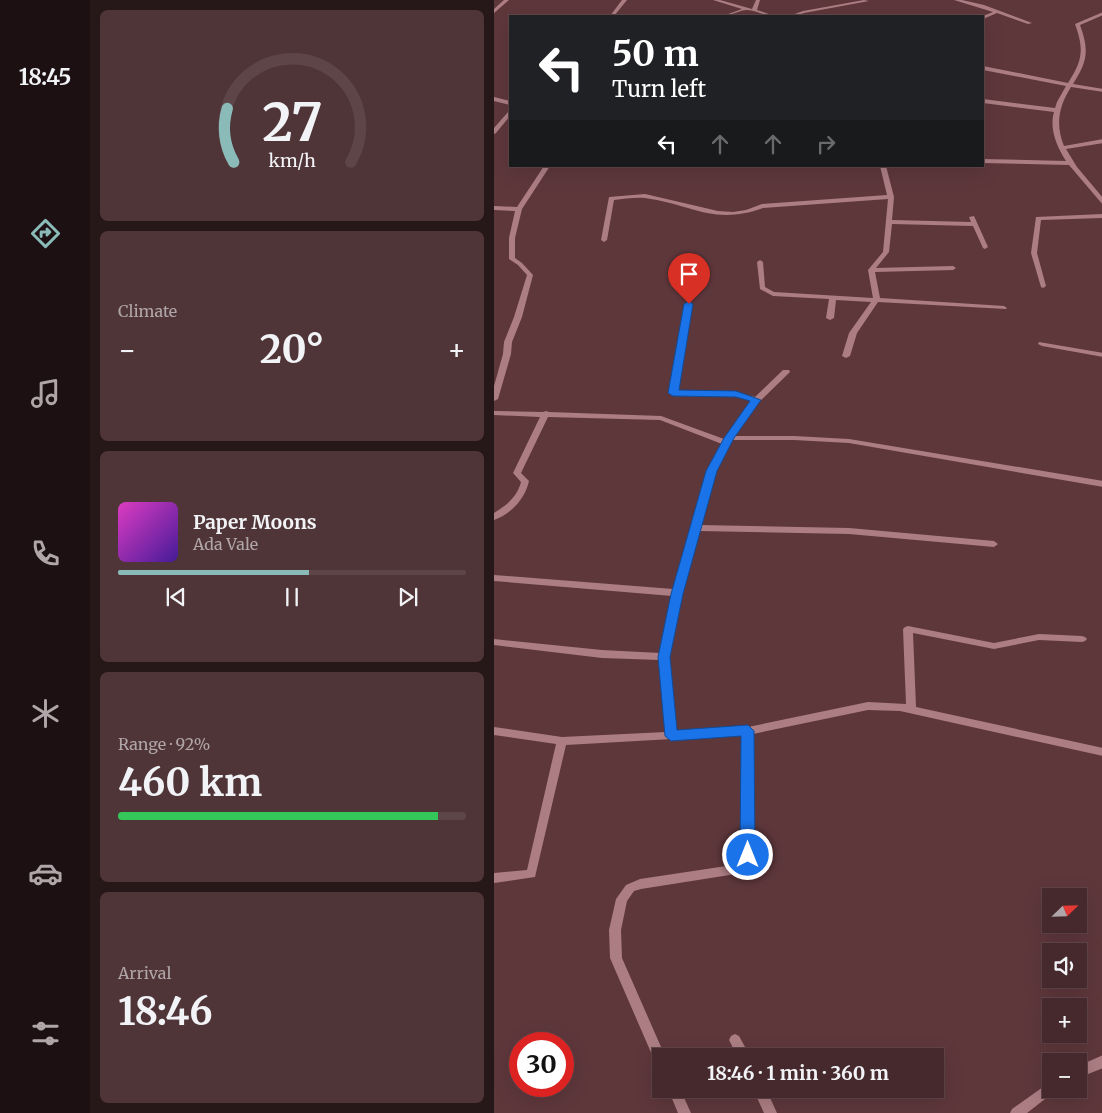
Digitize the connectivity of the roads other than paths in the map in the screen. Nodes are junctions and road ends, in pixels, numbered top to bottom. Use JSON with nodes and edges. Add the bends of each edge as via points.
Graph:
{"nodes":[{"id":1,"x":507,"y":0,"type":"edge"},
{"id":2,"x":625,"y":0,"type":"edge"},
{"id":3,"x":715,"y":0,"type":"edge"},
{"id":4,"x":758,"y":0,"type":"edge"},
{"id":5,"x":956,"y":0,"type":"edge"},
{"id":6,"x":867,"y":1,"type":"edge"},
{"id":7,"x":746,"y":9,"type":"junction"},
{"id":8,"x":754,"y":11,"type":"junction"},
{"id":9,"x":998,"y":11,"type":"junction"},
{"id":10,"x":494,"y":12,"type":"edge"},
{"id":11,"x":1102,"y":13,"type":"edge"},
{"id":12,"x":613,"y":15,"type":"edge"},
{"id":13,"x":728,"y":15,"type":"edge"},
{"id":14,"x":768,"y":15,"type":"edge"},
{"id":15,"x":794,"y":15,"type":"edge"},
{"id":16,"x":984,"y":18,"type":"edge"},
{"id":17,"x":1030,"y":23,"type":"dead end"},
{"id":18,"x":984,"y":68,"type":"edge"},
{"id":19,"x":1070,"y":85,"type":"junction"},
{"id":20,"x":1102,"y":91,"type":"edge"},
{"id":21,"x":494,"y":99,"type":"edge"},
{"id":22,"x":984,"y":101,"type":"edge"},
{"id":23,"x":509,"y":103,"type":"edge"},
{"id":24,"x":1055,"y":110,"type":"junction"},
{"id":25,"x":509,"y":113,"type":"edge"},
{"id":26,"x":494,"y":132,"type":"edge"},
{"id":27,"x":1102,"y":141,"type":"edge"},
{"id":28,"x":1062,"y":148,"type":"junction"},
{"id":29,"x":984,"y":161,"type":"edge"},
{"id":30,"x":1070,"y":163,"type":"junction"},
{"id":31,"x":546,"y":167,"type":"edge"},
{"id":32,"x":883,"y":167,"type":"edge"},
{"id":33,"x":891,"y":196,"type":"junction"},
{"id":34,"x":1102,"y":203,"type":"edge"},
{"id":35,"x":494,"y":208,"type":"edge"},
{"id":36,"x":518,"y":209,"type":"junction"},
{"id":37,"x":1102,"y":216,"type":"edge"},
{"id":38,"x":972,"y":217,"type":"dead end"},
{"id":39,"x":888,"y":222,"type":"junction"},
{"id":40,"x":975,"y":224,"type":"junction"},
{"id":41,"x":604,"y":240,"type":"dead end"},
{"id":42,"x":985,"y":246,"type":"dead end"},
{"id":43,"x":760,"y":262,"type":"dead end"},
{"id":44,"x":953,"y":268,"type":"dead end"},
{"id":45,"x":871,"y":270,"type":"junction"},
{"id":46,"x":1043,"y":286,"type":"dead end"},
{"id":47,"x":833,"y":297,"type":"junction"},
{"id":48,"x":877,"y":299,"type":"junction"},
{"id":49,"x":689,"y":304,"type":"dead end"},
{"id":50,"x":1004,"y":308,"type":"dead end"},
{"id":51,"x":830,"y":318,"type":"dead end"},
{"id":52,"x":1042,"y":344,"type":"dead end"},
{"id":53,"x":1102,"y":355,"type":"edge"},
{"id":54,"x":846,"y":356,"type":"dead end"},
{"id":55,"x":786,"y":372,"type":"dead end"},
{"id":56,"x":494,"y":399,"type":"edge"},
{"id":57,"x":756,"y":400,"type":"junction"},
{"id":58,"x":494,"y":412,"type":"edge"},
{"id":59,"x":546,"y":413,"type":"junction"},
{"id":60,"x":727,"y":441,"type":"junction"},
{"id":61,"x":1102,"y":484,"type":"edge"},
{"id":62,"x":494,"y":517,"type":"edge"},
{"id":63,"x":695,"y":528,"type":"junction"},
{"id":64,"x":994,"y":544,"type":"dead end"},
{"id":65,"x":494,"y":578,"type":"edge"},
{"id":66,"x":677,"y":594,"type":"junction"},
{"id":67,"x":1082,"y":639,"type":"dead end"},
{"id":68,"x":494,"y":642,"type":"edge"},
{"id":69,"x":664,"y":657,"type":"junction"},
{"id":70,"x":911,"y":709,"type":"junction"},
{"id":71,"x":494,"y":731,"type":"edge"},
{"id":72,"x":748,"y":731,"type":"junction"},
{"id":73,"x":671,"y":736,"type":"junction"},
{"id":74,"x":562,"y":741,"type":"junction"},
{"id":75,"x":1102,"y":752,"type":"edge"},
{"id":76,"x":494,"y":878,"type":"edge"},
{"id":77,"x":736,"y":1040,"type":"dead end"},
{"id":78,"x":655,"y":1048,"type":"edge"},
{"id":79,"x":740,"y":1048,"type":"edge"},
{"id":80,"x":1102,"y":1061,"type":"edge"},
{"id":81,"x":1087,"y":1068,"type":"edge"},
{"id":82,"x":1042,"y":1094,"type":"edge"},
{"id":83,"x":678,"y":1098,"type":"edge"},
{"id":84,"x":764,"y":1098,"type":"edge"},
{"id":85,"x":685,"y":1113,"type":"edge"},
{"id":86,"x":771,"y":1113,"type":"edge"},
{"id":87,"x":1016,"y":1113,"type":"edge"}],
"edges":[{"from":1,"to":10,"type":"street"},
{"from":2,"to":12,"type":"street"},
{"from":3,"to":7,"type":"street"},
{"from":4,"to":8,"type":"street"},
{"from":5,"to":9,"type":"street"},
{"from":6,"to":15,"type":"street"},
{"from":7,"to":8,"type":"street"},
{"from":7,"to":13,"type":"street"},
{"from":8,"to":14,"type":"street"},
{"from":9,"to":16,"type":"street"},
{"from":9,"to":17,"type":"street"},
{"from":11,"to":19,"type":"street","via":[[1077,24],[1084,38],[1085,51],[1082,65]]},
{"from":18,"to":19,"type":"street"},
{"from":19,"to":20,"type":"street"},
{"from":19,"to":24,"type":"street"},
{"from":21,"to":23,"type":"street"},
{"from":22,"to":24,"type":"street"},
{"from":24,"to":28,"type":"street","via":[[1056,130]]},
{"from":25,"to":26,"type":"street"},
{"from":27,"to":28,"type":"street"},
{"from":28,"to":30,"type":"street"},
{"from":29,"to":30,"type":"street"},
{"from":30,"to":34,"type":"street"},
{"from":31,"to":36,"type":"street"},
{"from":32,"to":33,"type":"street"},
{"from":33,"to":39,"type":"street"},
{"from":33,"to":41,"type":"street","via":[[762,206],[744,214],[727,215],[643,196],[611,198]]},
{"from":35,"to":36,"type":"street"},
{"from":36,"to":56,"type":"street","via":[[512,238],[512,259],[530,275]]},
{"from":37,"to":46,"type":"street","via":[[1038,218],[1034,253]]},
{"from":38,"to":40,"type":"street"},
{"from":39,"to":40,"type":"street"},
{"from":39,"to":45,"type":"street","via":[[886,252]]},
{"from":40,"to":42,"type":"street"},
{"from":43,"to":47,"type":"street","via":[[762,288],[766,292]]},
{"from":44,"to":45,"type":"street"},
{"from":45,"to":48,"type":"street"},
{"from":47,"to":48,"type":"street"},
{"from":47,"to":51,"type":"street"},
{"from":48,"to":50,"type":"street"},
{"from":48,"to":54,"type":"street","via":[[853,332]]},
{"from":49,"to":57,"type":"street","via":[[673,393],[736,394]]},
{"from":52,"to":53,"type":"street"},
{"from":55,"to":57,"type":"street"},
{"from":57,"to":60,"type":"street"},
{"from":58,"to":59,"type":"street"},
{"from":59,"to":60,"type":"street","via":[[661,418]]},
{"from":59,"to":62,"type":"street","via":[[517,473],[525,481],[524,491],[517,501]]},
{"from":60,"to":61,"type":"street","via":[[794,438],[849,441]]},
{"from":60,"to":63,"type":"street","via":[[711,471]]},
{"from":63,"to":64,"type":"street","via":[[849,531]]},
{"from":63,"to":66,"type":"street"},
{"from":65,"to":66,"type":"street"},
{"from":66,"to":69,"type":"street"},
{"from":67,"to":70,"type":"street","via":[[1039,637],[994,646],[908,629]]},
{"from":68,"to":69,"type":"street"},
{"from":69,"to":73,"type":"street"},
{"from":70,"to":72,"type":"street","via":[[868,706]]},
{"from":70,"to":75,"type":"street"},
{"from":71,"to":74,"type":"street"},
{"from":72,"to":73,"type":"street"},
{"from":72,"to":78,"type":"street","via":[[748,855],[744,862],[736,869],[720,873],[640,884],[630,888],[622,898],[615,930],[616,958]]},
{"from":73,"to":74,"type":"street"},
{"from":74,"to":76,"type":"street","via":[[531,874]]},
{"from":77,"to":79,"type":"street"},
{"from":80,"to":81,"type":"street"},
{"from":82,"to":87,"type":"street"},
{"from":83,"to":85,"type":"street"},
{"from":84,"to":86,"type":"street"}]}
